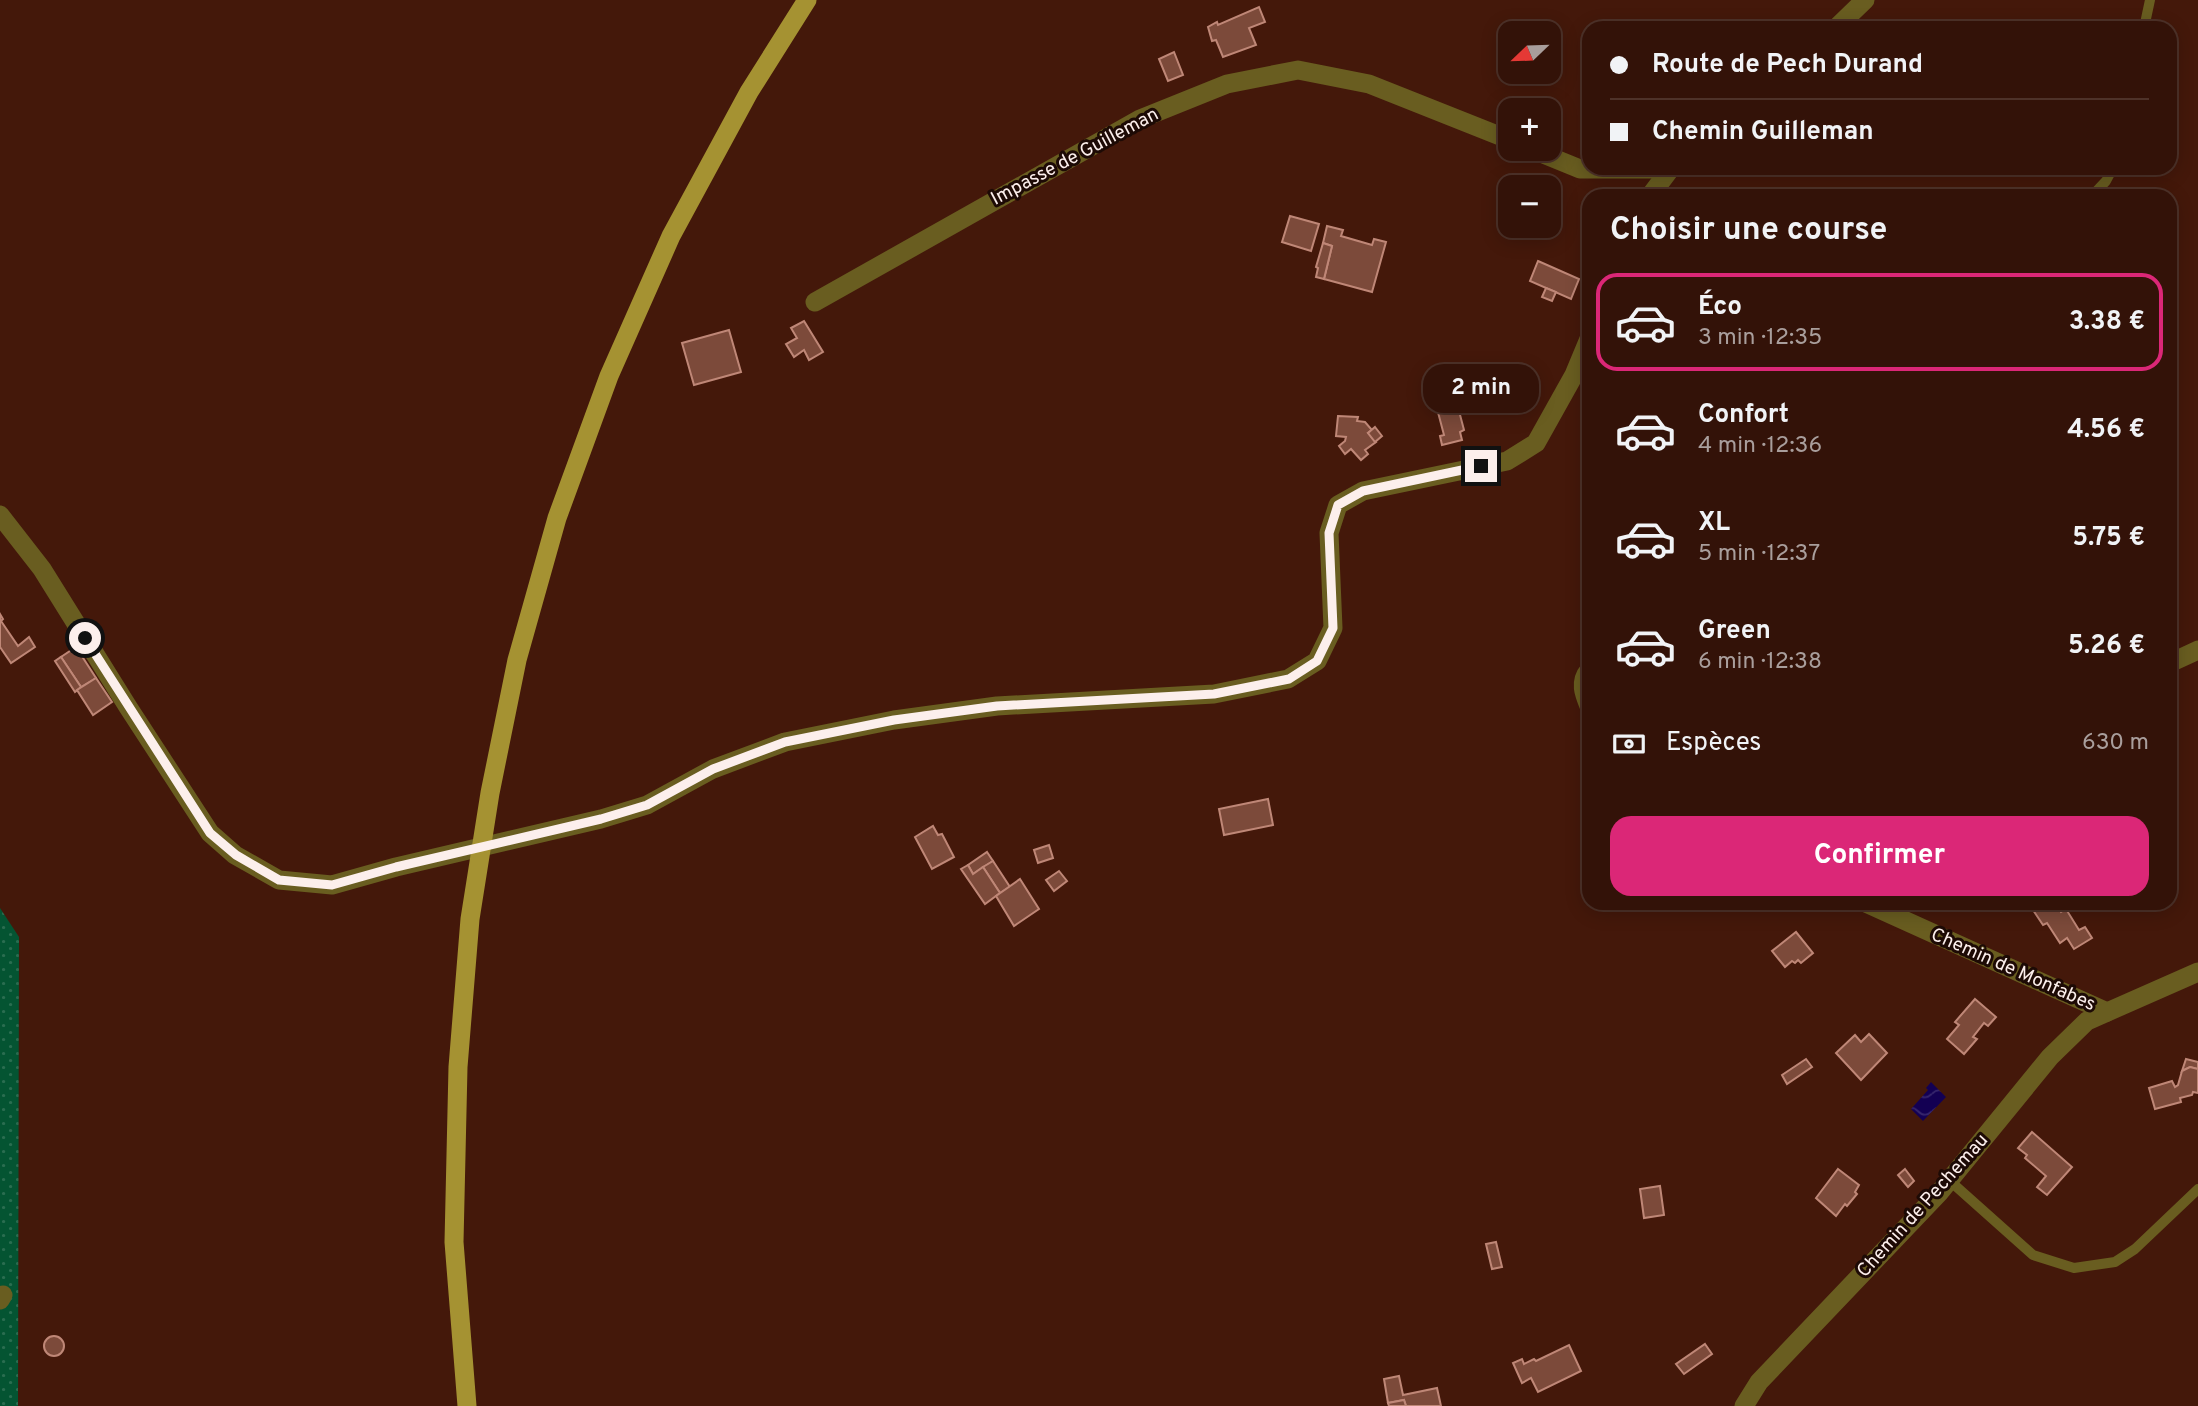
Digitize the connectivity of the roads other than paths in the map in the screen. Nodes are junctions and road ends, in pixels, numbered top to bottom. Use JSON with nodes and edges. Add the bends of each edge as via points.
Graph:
{"nodes":[{"id":1,"x":807,"y":0,"type":"edge"},
{"id":2,"x":1866,"y":0,"type":"edge"},
{"id":3,"x":2150,"y":0,"type":"edge"},
{"id":4,"x":1844,"y":21,"type":"edge"},
{"id":5,"x":2146,"y":21,"type":"edge"},
{"id":6,"x":1498,"y":136,"type":"edge"},
{"id":7,"x":1560,"y":161,"type":"edge"},
{"id":8,"x":1582,"y":169,"type":"edge"},
{"id":9,"x":2109,"y":175,"type":"edge"},
{"id":10,"x":2099,"y":189,"type":"edge"},
{"id":11,"x":815,"y":302,"type":"dead end"},
{"id":12,"x":1582,"y":356,"type":"edge"},
{"id":13,"x":0,"y":515,"type":"edge"},
{"id":14,"x":2198,"y":650,"type":"edge"},
{"id":15,"x":2177,"y":660,"type":"edge"},
{"id":16,"x":1881,"y":910,"type":"edge"},
{"id":17,"x":2198,"y":972,"type":"edge"},
{"id":18,"x":2106,"y":1012,"type":"junction"},
{"id":19,"x":1950,"y":1181,"type":"junction"},
{"id":20,"x":2198,"y":1189,"type":"edge"},
{"id":21,"x":467,"y":1406,"type":"edge"},
{"id":22,"x":1744,"y":1406,"type":"edge"}],
"edges":[{"from":1,"to":21,"type":"main road","via":[[749,92],[671,236],[609,376],[556,518],[517,660],[470,919],[458,1067],[454,1242]]},
{"from":2,"to":4,"type":"street"},
{"from":3,"to":5,"type":"lane"},
{"from":6,"to":11,"type":"street","name":"Impasse de Guilleman","via":[[1369,84],[1298,70],[1227,84],[1140,119]]},
{"from":7,"to":8,"type":"street"},
{"from":9,"to":10,"type":"lane"},
{"from":12,"to":13,"type":"street","via":[[1536,443],[1507,461],[1363,491],[1338,505],[1329,533],[1333,628],[1317,661],[1289,679],[1214,694],[997,706],[785,742],[713,769],[647,805],[332,885],[279,880],[236,855],[210,833],[42,569]]},
{"from":14,"to":15,"type":"street"},
{"from":16,"to":18,"type":"street","name":"Chemin de Monfabes"},
{"from":17,"to":18,"type":"street","name":"Chemin de Monfabes"},
{"from":18,"to":19,"type":"street","name":"Chemin de Pechemau","via":[[2087,1021],[2050,1057]]},
{"from":19,"to":20,"type":"lane","via":[[2033,1255],[2074,1268],[2115,1262]]},
{"from":19,"to":22,"type":"street","name":"Chemin de Pechemau","via":[[1759,1382]]}]}
